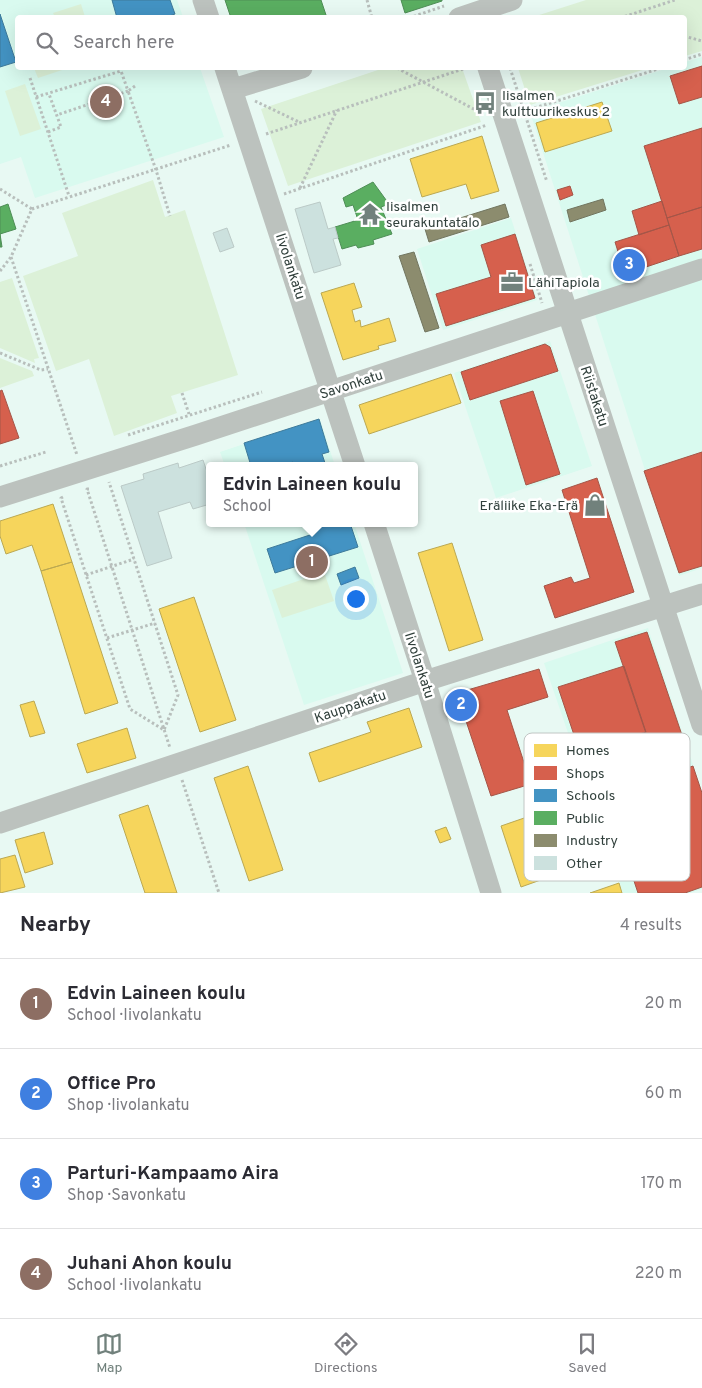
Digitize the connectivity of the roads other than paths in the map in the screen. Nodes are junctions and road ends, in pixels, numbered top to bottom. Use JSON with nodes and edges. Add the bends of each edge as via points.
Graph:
{"nodes":[{"id":1,"x":203,"y":0,"type":"edge"},
{"id":2,"x":512,"y":0,"type":"edge"},
{"id":3,"x":462,"y":11,"type":"edge"},
{"id":4,"x":208,"y":15,"type":"edge"},
{"id":5,"x":227,"y":70,"type":"edge"},
{"id":6,"x":297,"y":70,"type":"edge"},
{"id":7,"x":489,"y":70,"type":"edge"},
{"id":8,"x":245,"y":92,"type":"junction"},
{"id":9,"x":702,"y":269,"type":"edge"},
{"id":10,"x":568,"y":312,"type":"junction"},
{"id":11,"x":330,"y":392,"type":"junction"},
{"id":12,"x":354,"y":462,"type":"edge"},
{"id":13,"x":0,"y":497,"type":"edge"},
{"id":14,"x":375,"y":527,"type":"edge"},
{"id":15,"x":702,"y":594,"type":"edge"},
{"id":16,"x":663,"y":606,"type":"junction"},
{"id":17,"x":426,"y":681,"type":"junction"},
{"id":18,"x":702,"y":724,"type":"edge"},
{"id":19,"x":0,"y":823,"type":"edge"},
{"id":20,"x":491,"y":893,"type":"edge"}],
"edges":[{"from":1,"to":4,"type":"street"},
{"from":2,"to":3,"type":"street"},
{"from":5,"to":8,"type":"street","name":"Iivolankatu"},
{"from":6,"to":8,"type":"street"},
{"from":7,"to":10,"type":"street","name":"Riistakatu"},
{"from":8,"to":11,"type":"street","name":"Iivolankatu"},
{"from":9,"to":10,"type":"street","name":"Savonkatu"},
{"from":10,"to":11,"type":"street","name":"Savonkatu"},
{"from":10,"to":16,"type":"street","name":"Riistakatu"},
{"from":11,"to":12,"type":"street","name":"Iivolankatu"},
{"from":11,"to":13,"type":"street","name":"Savonkatu"},
{"from":14,"to":17,"type":"street","name":"Iivolankatu"},
{"from":15,"to":16,"type":"street","name":"Kauppakatu"},
{"from":16,"to":17,"type":"street","name":"Kauppakatu"},
{"from":16,"to":18,"type":"street","name":"Riistakatu"},
{"from":17,"to":19,"type":"street","name":"Kauppakatu"},
{"from":17,"to":20,"type":"street","name":"Iivolankatu"}]}
